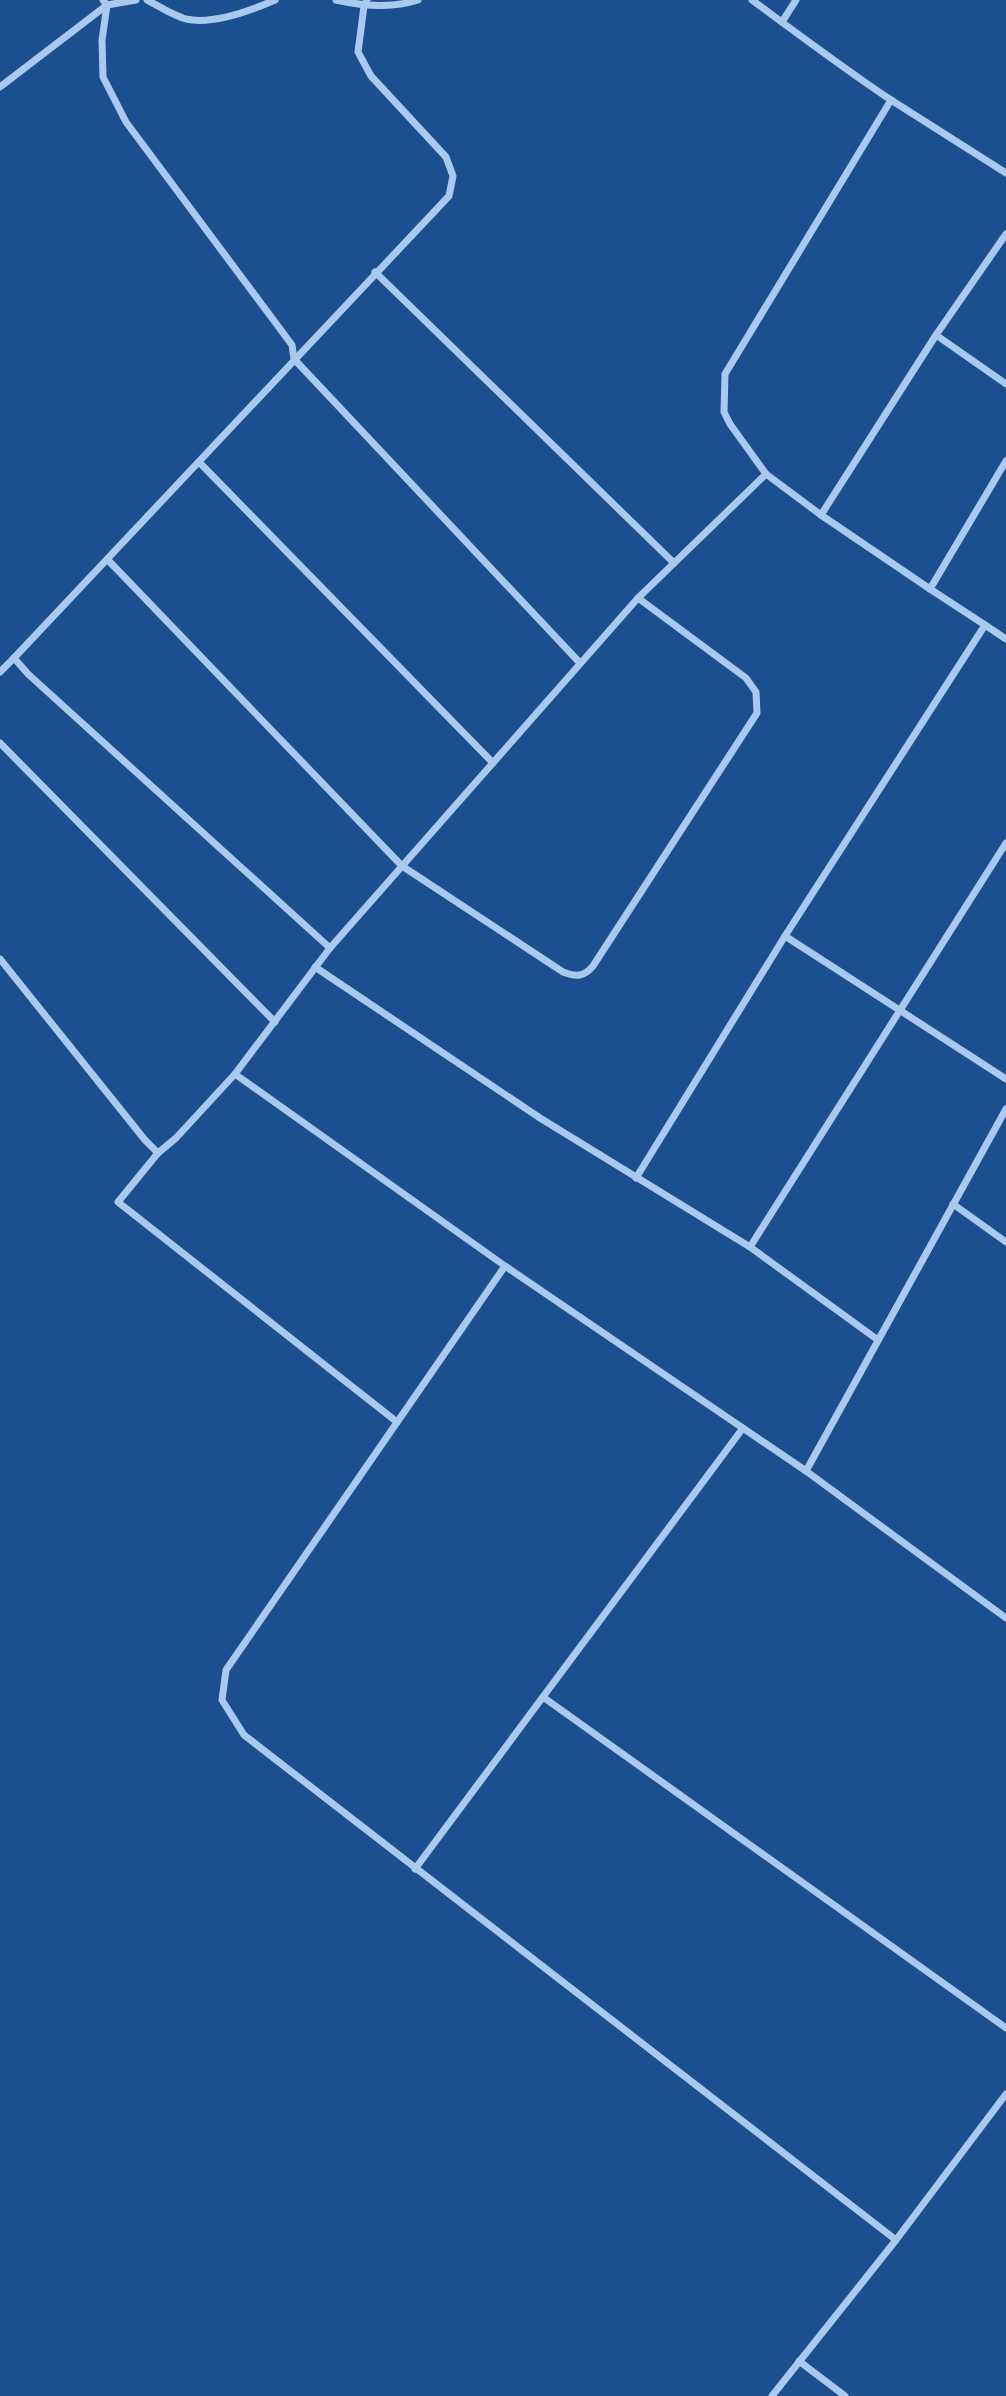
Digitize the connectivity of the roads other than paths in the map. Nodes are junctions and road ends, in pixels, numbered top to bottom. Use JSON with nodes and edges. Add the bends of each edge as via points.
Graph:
{"nodes":[{"id":1,"x":136,"y":0,"type":"edge"},
{"id":2,"x":147,"y":0,"type":"edge"},
{"id":3,"x":275,"y":0,"type":"edge"},
{"id":4,"x":336,"y":0,"type":"edge"},
{"id":5,"x":418,"y":0,"type":"edge"},
{"id":6,"x":752,"y":0,"type":"edge"},
{"id":7,"x":796,"y":0,"type":"edge"},
{"id":8,"x":105,"y":2,"type":"edge"},
{"id":9,"x":366,"y":3,"type":"edge"},
{"id":10,"x":782,"y":22,"type":"junction"},
{"id":11,"x":0,"y":87,"type":"edge"},
{"id":12,"x":891,"y":100,"type":"junction"},
{"id":13,"x":1006,"y":173,"type":"edge"},
{"id":14,"x":1006,"y":234,"type":"edge"},
{"id":15,"x":375,"y":272,"type":"junction"},
{"id":16,"x":936,"y":335,"type":"junction"},
{"id":17,"x":294,"y":360,"type":"junction"},
{"id":18,"x":1006,"y":384,"type":"edge"},
{"id":19,"x":1006,"y":461,"type":"edge"},
{"id":20,"x":199,"y":462,"type":"junction"},
{"id":21,"x":766,"y":474,"type":"junction"},
{"id":22,"x":821,"y":515,"type":"junction"},
{"id":23,"x":108,"y":560,"type":"junction"},
{"id":24,"x":674,"y":563,"type":"junction"},
{"id":25,"x":930,"y":589,"type":"junction"},
{"id":26,"x":638,"y":598,"type":"junction"},
{"id":27,"x":985,"y":625,"type":"junction"},
{"id":28,"x":1006,"y":639,"type":"edge"},
{"id":29,"x":14,"y":658,"type":"junction"},
{"id":30,"x":580,"y":663,"type":"junction"},
{"id":31,"x":0,"y":672,"type":"edge"},
{"id":32,"x":0,"y":743,"type":"edge"},
{"id":33,"x":493,"y":763,"type":"junction"},
{"id":34,"x":1006,"y":843,"type":"edge"},
{"id":35,"x":402,"y":866,"type":"junction"},
{"id":36,"x":785,"y":936,"type":"junction"},
{"id":37,"x":330,"y":948,"type":"junction"},
{"id":38,"x":0,"y":959,"type":"edge"},
{"id":39,"x":315,"y":967,"type":"junction"},
{"id":40,"x":901,"y":1010,"type":"junction"},
{"id":41,"x":275,"y":1022,"type":"junction"},
{"id":42,"x":235,"y":1074,"type":"junction"},
{"id":43,"x":1006,"y":1079,"type":"edge"},
{"id":44,"x":1006,"y":1109,"type":"edge"},
{"id":45,"x":158,"y":1153,"type":"junction"},
{"id":46,"x":636,"y":1178,"type":"junction"},
{"id":47,"x":953,"y":1204,"type":"junction"},
{"id":48,"x":1006,"y":1242,"type":"edge"},
{"id":49,"x":750,"y":1247,"type":"junction"},
{"id":50,"x":505,"y":1266,"type":"junction"},
{"id":51,"x":878,"y":1340,"type":"junction"},
{"id":52,"x":397,"y":1422,"type":"junction"},
{"id":53,"x":743,"y":1428,"type":"junction"},
{"id":54,"x":806,"y":1470,"type":"junction"},
{"id":55,"x":1006,"y":1618,"type":"edge"},
{"id":56,"x":543,"y":1697,"type":"junction"},
{"id":57,"x":415,"y":1869,"type":"junction"},
{"id":58,"x":1006,"y":2028,"type":"edge"},
{"id":59,"x":1006,"y":2094,"type":"edge"},
{"id":60,"x":896,"y":2240,"type":"junction"},
{"id":61,"x":799,"y":2361,"type":"junction"},
{"id":62,"x":772,"y":2396,"type":"edge"},
{"id":63,"x":845,"y":2396,"type":"edge"}],
"edges":[{"from":1,"to":8,"type":"street"},
{"from":2,"to":3,"type":"street","via":[[172,13],[192,19],[226,17],[248,12]]},
{"from":4,"to":9,"type":"street"},
{"from":5,"to":9,"type":"street","via":[[405,4]]},
{"from":6,"to":10,"type":"street"},
{"from":7,"to":10,"type":"street"},
{"from":8,"to":11,"type":"street"},
{"from":8,"to":17,"type":"street","via":[[103,77],[126,122],[292,345]]},
{"from":9,"to":15,"type":"street","via":[[358,52],[371,76],[446,157],[453,176],[449,196]]},
{"from":10,"to":12,"type":"street","via":[[820,48],[840,66]]},
{"from":12,"to":13,"type":"street"},
{"from":12,"to":21,"type":"street","via":[[725,374],[724,412]]},
{"from":14,"to":16,"type":"street"},
{"from":15,"to":17,"type":"street"},
{"from":15,"to":24,"type":"street"},
{"from":16,"to":18,"type":"street"},
{"from":16,"to":22,"type":"street"},
{"from":17,"to":20,"type":"street"},
{"from":17,"to":30,"type":"street"},
{"from":19,"to":25,"type":"street"},
{"from":20,"to":23,"type":"street"},
{"from":20,"to":33,"type":"street"},
{"from":21,"to":22,"type":"street"},
{"from":21,"to":24,"type":"street"},
{"from":22,"to":25,"type":"street"},
{"from":23,"to":29,"type":"street"},
{"from":23,"to":35,"type":"street"},
{"from":24,"to":26,"type":"street"},
{"from":25,"to":27,"type":"street"},
{"from":26,"to":30,"type":"street"},
{"from":26,"to":35,"type":"street","via":[[746,678],[754,687],[758,704],[757,712],[593,966],[581,976],[563,972]]},
{"from":27,"to":28,"type":"street"},
{"from":27,"to":36,"type":"street"},
{"from":29,"to":31,"type":"street"},
{"from":29,"to":37,"type":"street","via":[[28,674]]},
{"from":30,"to":33,"type":"street"},
{"from":32,"to":41,"type":"street"},
{"from":33,"to":35,"type":"street"},
{"from":34,"to":40,"type":"street"},
{"from":35,"to":37,"type":"street"},
{"from":36,"to":40,"type":"street"},
{"from":36,"to":46,"type":"street"},
{"from":37,"to":39,"type":"street"},
{"from":38,"to":45,"type":"street"},
{"from":39,"to":41,"type":"street"},
{"from":39,"to":46,"type":"street","via":[[540,1118]]},
{"from":40,"to":43,"type":"street"},
{"from":40,"to":49,"type":"street"},
{"from":41,"to":42,"type":"street"},
{"from":42,"to":45,"type":"street","via":[[176,1138]]},
{"from":42,"to":50,"type":"street"},
{"from":44,"to":47,"type":"street"},
{"from":45,"to":52,"type":"street","via":[[118,1202]]},
{"from":46,"to":49,"type":"street"},
{"from":47,"to":48,"type":"street"},
{"from":47,"to":51,"type":"street"},
{"from":49,"to":51,"type":"street"},
{"from":50,"to":52,"type":"street"},
{"from":50,"to":53,"type":"street"},
{"from":51,"to":54,"type":"street"},
{"from":52,"to":57,"type":"street","via":[[226,1670],[222,1700],[244,1734]]},
{"from":53,"to":54,"type":"street"},
{"from":53,"to":56,"type":"street"},
{"from":54,"to":55,"type":"street"},
{"from":56,"to":57,"type":"street"},
{"from":56,"to":58,"type":"street"},
{"from":57,"to":60,"type":"street"},
{"from":59,"to":60,"type":"street"},
{"from":60,"to":61,"type":"street"},
{"from":61,"to":62,"type":"street"},
{"from":61,"to":63,"type":"street"}]}
